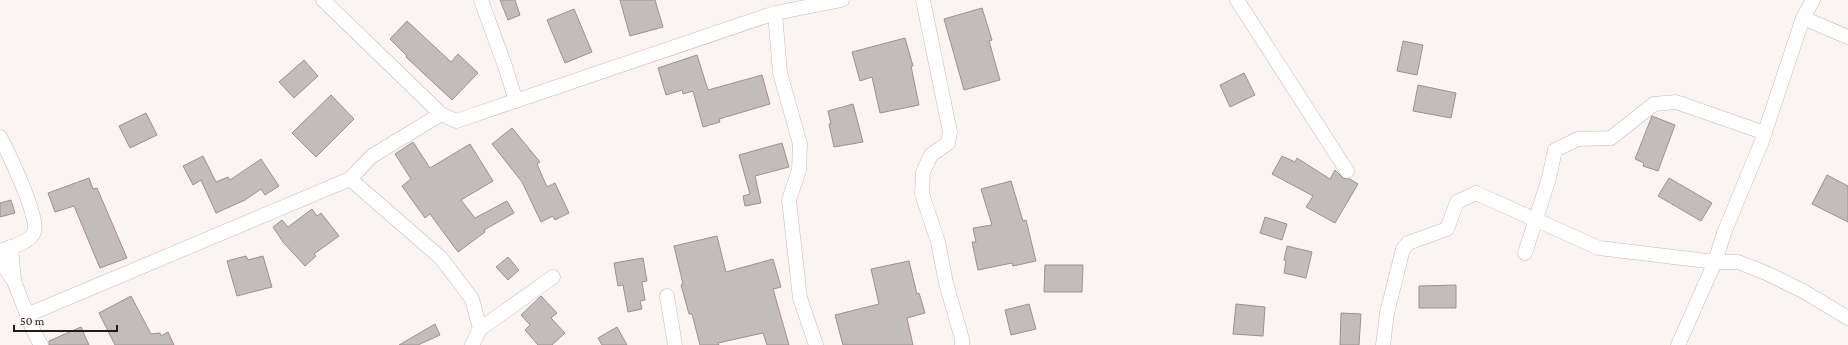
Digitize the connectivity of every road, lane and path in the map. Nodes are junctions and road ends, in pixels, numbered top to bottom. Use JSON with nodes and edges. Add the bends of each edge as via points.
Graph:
{"nodes":[{"id":1,"x":323,"y":0,"type":"edge"},
{"id":2,"x":481,"y":0,"type":"edge"},
{"id":3,"x":842,"y":0,"type":"edge"},
{"id":4,"x":923,"y":0,"type":"edge"},
{"id":5,"x":1236,"y":0,"type":"edge"},
{"id":6,"x":1813,"y":0,"type":"edge"},
{"id":7,"x":775,"y":13,"type":"junction"},
{"id":8,"x":1803,"y":18,"type":"junction"},
{"id":9,"x":1848,"y":36,"type":"edge"},
{"id":10,"x":516,"y":101,"type":"junction"},
{"id":11,"x":441,"y":114,"type":"junction"},
{"id":12,"x":1765,"y":133,"type":"junction"},
{"id":13,"x":0,"y":137,"type":"edge"},
{"id":14,"x":1347,"y":171,"type":"dead end"},
{"id":15,"x":350,"y":179,"type":"junction"},
{"id":16,"x":1535,"y":221,"type":"junction"},
{"id":17,"x":5,"y":249,"type":"edge"},
{"id":18,"x":1524,"y":253,"type":"dead end"},
{"id":19,"x":0,"y":261,"type":"edge"},
{"id":20,"x":1715,"y":262,"type":"junction"},
{"id":21,"x":553,"y":277,"type":"dead end"},
{"id":22,"x":14,"y":281,"type":"junction"},
{"id":23,"x":667,"y":296,"type":"dead end"},
{"id":24,"x":27,"y":315,"type":"junction"},
{"id":25,"x":1848,"y":318,"type":"edge"},
{"id":26,"x":480,"y":329,"type":"junction"},
{"id":27,"x":41,"y":345,"type":"edge"},
{"id":28,"x":472,"y":345,"type":"edge"},
{"id":29,"x":675,"y":345,"type":"edge"},
{"id":30,"x":816,"y":345,"type":"edge"},
{"id":31,"x":962,"y":345,"type":"edge"},
{"id":32,"x":1383,"y":345,"type":"edge"},
{"id":33,"x":1678,"y":345,"type":"edge"}],
"edges":[{"from":1,"to":11,"type":"street"},
{"from":2,"to":10,"type":"street","via":[[506,66]]},
{"from":3,"to":7,"type":"street"},
{"from":4,"to":31,"type":"street","via":[[950,132],[948,143],[931,155],[923,172],[922,194],[938,242]]},
{"from":5,"to":14,"type":"street"},
{"from":6,"to":8,"type":"street"},
{"from":7,"to":10,"type":"street"},
{"from":7,"to":30,"type":"street","via":[[780,73],[800,144],[799,170],[789,200],[800,298]]},
{"from":8,"to":9,"type":"street"},
{"from":8,"to":12,"type":"street"},
{"from":10,"to":11,"type":"street","via":[[456,121]]},
{"from":11,"to":15,"type":"street","via":[[372,156]]},
{"from":12,"to":16,"type":"street","via":[[1676,102],[1654,104],[1611,138],[1578,139],[1555,150]]},
{"from":12,"to":20,"type":"street","via":[[1724,233]]},
{"from":13,"to":17,"type":"street","via":[[17,170],[34,220],[35,231],[31,237]]},
{"from":15,"to":24,"type":"street"},
{"from":15,"to":26,"type":"street","via":[[440,258],[472,299]]},
{"from":16,"to":18,"type":"street"},
{"from":16,"to":20,"type":"street","via":[[1599,248]]},
{"from":16,"to":32,"type":"street","via":[[1476,193],[1458,202],[1447,229],[1408,243],[1403,250],[1387,313]]},
{"from":17,"to":22,"type":"street"},
{"from":19,"to":22,"type":"street"},
{"from":20,"to":25,"type":"street","via":[[1738,262],[1766,273],[1803,291]]},
{"from":20,"to":33,"type":"street"},
{"from":21,"to":26,"type":"street"},
{"from":22,"to":24,"type":"street"},
{"from":23,"to":29,"type":"street"},
{"from":24,"to":27,"type":"street"},
{"from":26,"to":28,"type":"street"}]}
